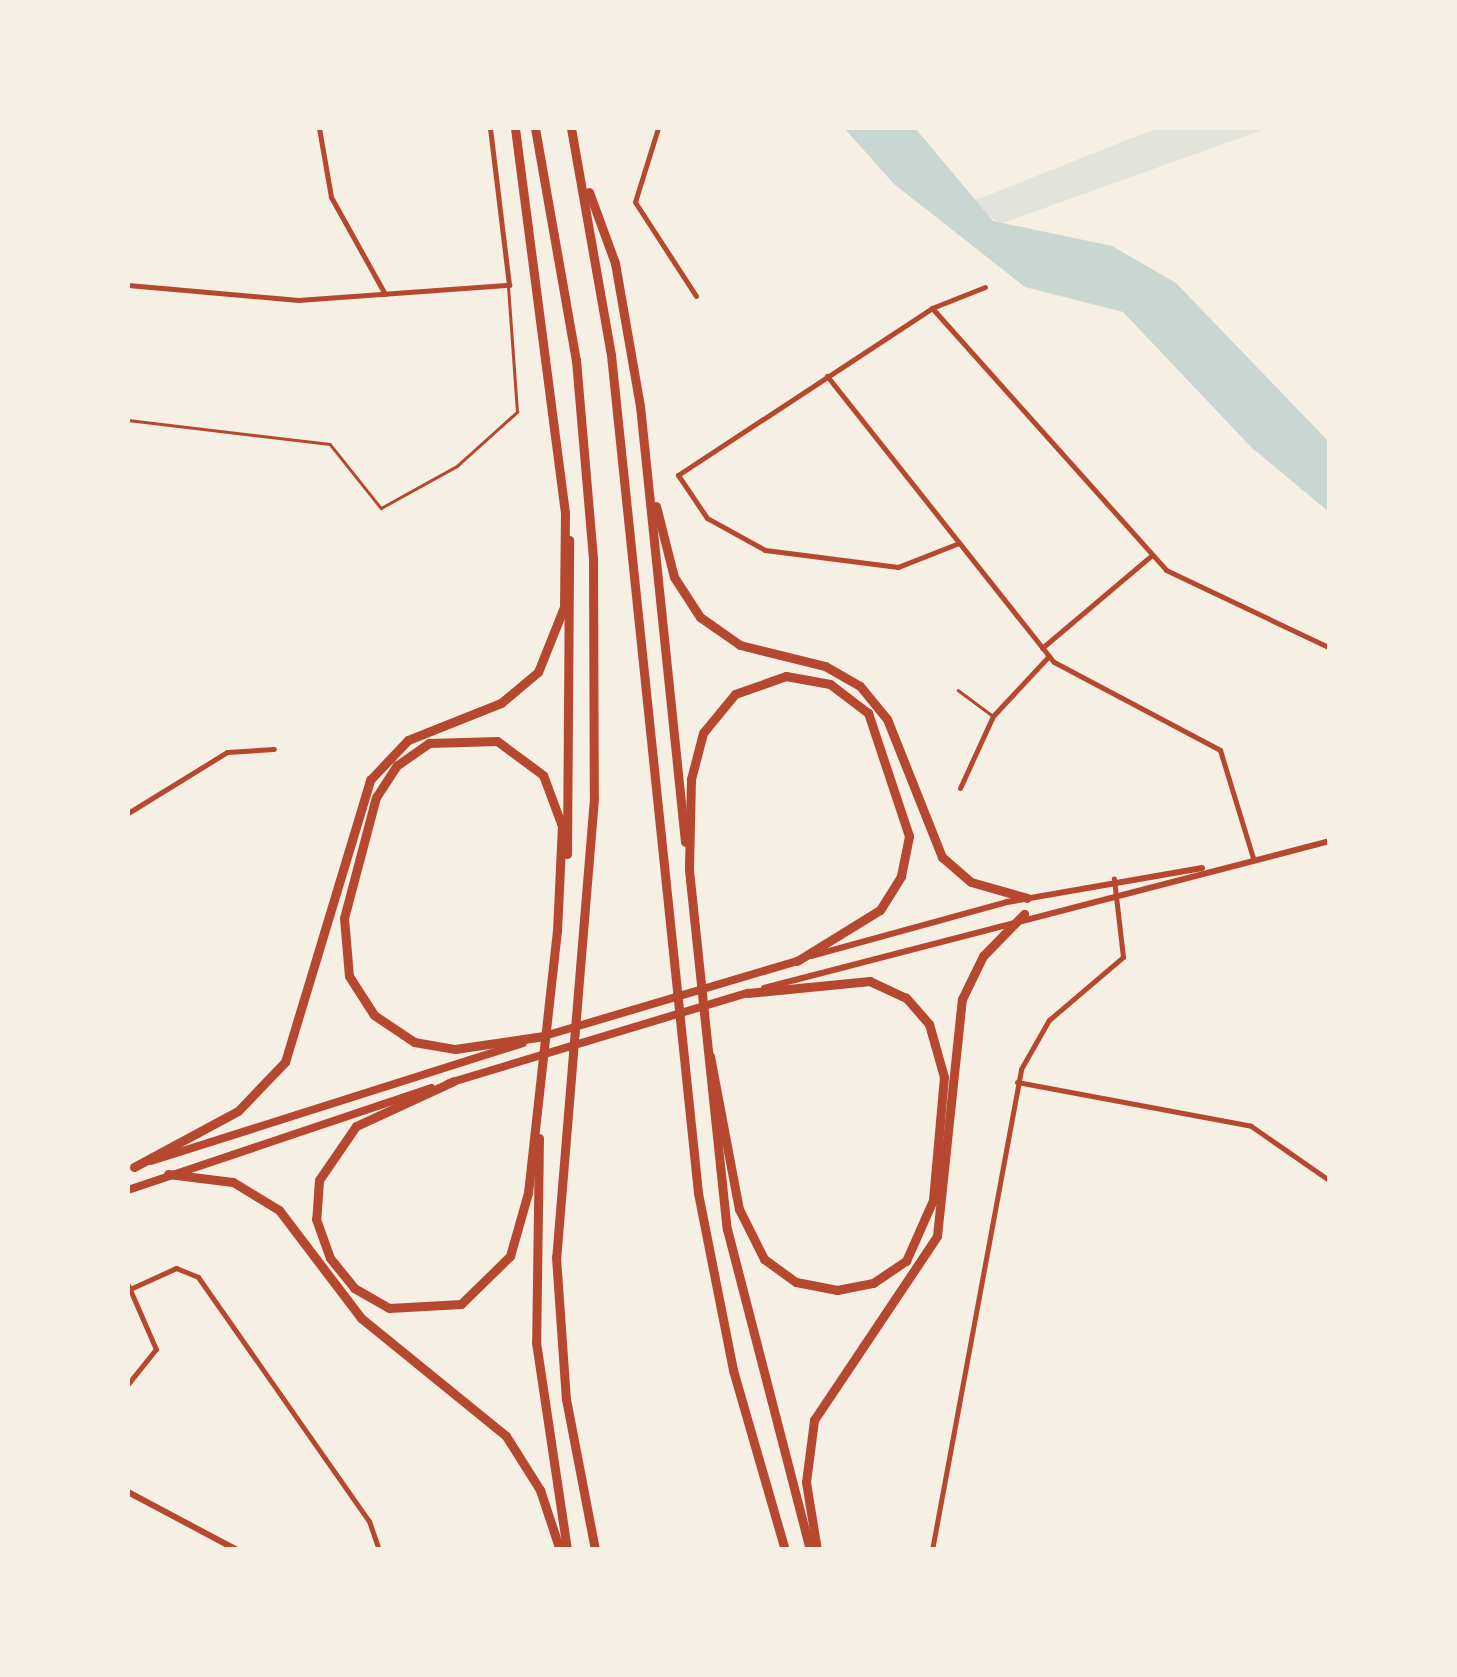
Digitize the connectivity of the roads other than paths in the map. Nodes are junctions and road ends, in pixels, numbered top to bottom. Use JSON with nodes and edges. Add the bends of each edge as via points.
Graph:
{"nodes":[{"id":1,"x":319,"y":128,"type":"edge"},
{"id":2,"x":490,"y":128,"type":"edge"},
{"id":3,"x":515,"y":128,"type":"edge"},
{"id":4,"x":535,"y":128,"type":"edge"},
{"id":5,"x":571,"y":128,"type":"edge"},
{"id":6,"x":658,"y":128,"type":"edge"},
{"id":7,"x":580,"y":170,"type":"junction"},
{"id":8,"x":128,"y":284,"type":"edge"},
{"id":9,"x":508,"y":285,"type":"junction"},
{"id":10,"x":985,"y":287,"type":"dead end"},
{"id":11,"x":385,"y":294,"type":"junction"},
{"id":12,"x":696,"y":296,"type":"dead end"},
{"id":13,"x":932,"y":308,"type":"junction"},
{"id":14,"x":827,"y":376,"type":"junction"},
{"id":15,"x":128,"y":420,"type":"edge"},
{"id":16,"x":650,"y":484,"type":"junction"},
{"id":17,"x":564,"y":512,"type":"junction"},
{"id":18,"x":959,"y":542,"type":"junction"},
{"id":19,"x":1151,"y":556,"type":"junction"},
{"id":20,"x":1042,"y":648,"type":"junction"},
{"id":21,"x":1330,"y":648,"type":"edge"},
{"id":22,"x":1048,"y":656,"type":"junction"},
{"id":23,"x":958,"y":690,"type":"dead end"},
{"id":24,"x":994,"y":716,"type":"junction"},
{"id":25,"x":274,"y":749,"type":"dead end"},
{"id":26,"x":960,"y":788,"type":"dead end"},
{"id":27,"x":128,"y":813,"type":"edge"},
{"id":28,"x":1330,"y":841,"type":"edge"},
{"id":29,"x":1253,"y":858,"type":"junction"},
{"id":30,"x":1203,"y":868,"type":"junction"},
{"id":31,"x":690,"y":870,"type":"junction"},
{"id":32,"x":1114,"y":878,"type":"junction"},
{"id":33,"x":1119,"y":894,"type":"junction"},
{"id":34,"x":1027,"y":898,"type":"junction"},
{"id":35,"x":1024,"y":914,"type":"junction"},
{"id":36,"x":557,"y":931,"type":"junction"},
{"id":37,"x":796,"y":960,"type":"junction"},
{"id":38,"x":748,"y":993,"type":"junction"},
{"id":39,"x":705,"y":1028,"type":"junction"},
{"id":40,"x":544,"y":1036,"type":"joint"},
{"id":41,"x":523,"y":1040,"type":"junction"},
{"id":42,"x":454,"y":1081,"type":"junction"},
{"id":43,"x":1017,"y":1082,"type":"junction"},
{"id":44,"x":541,"y":1090,"type":"junction"},
{"id":45,"x":131,"y":1168,"type":"edge"},
{"id":46,"x":168,"y":1174,"type":"junction"},
{"id":47,"x":1330,"y":1182,"type":"edge"},
{"id":48,"x":128,"y":1190,"type":"edge"},
{"id":49,"x":128,"y":1287,"type":"edge"},
{"id":50,"x":128,"y":1384,"type":"edge"},
{"id":51,"x":128,"y":1492,"type":"edge"},
{"id":52,"x":237,"y":1550,"type":"edge"},
{"id":53,"x":379,"y":1550,"type":"edge"},
{"id":54,"x":560,"y":1550,"type":"edge"},
{"id":55,"x":567,"y":1550,"type":"edge"},
{"id":56,"x":594,"y":1550,"type":"edge"},
{"id":57,"x":786,"y":1550,"type":"edge"},
{"id":58,"x":814,"y":1550,"type":"edge"},
{"id":59,"x":932,"y":1550,"type":"edge"}],
"edges":[{"from":1,"to":11,"type":"street","via":[[332,197]]},
{"from":2,"to":9,"type":"street"},
{"from":3,"to":17,"type":"highway"},
{"from":4,"to":56,"type":"highway","via":[[576,360],[594,558],[594,798],[556,1277],[568,1418]]},
{"from":5,"to":7,"type":"highway"},
{"from":6,"to":12,"type":"street","via":[[634,202]]},
{"from":7,"to":16,"type":"highway","via":[[615,264]]},
{"from":7,"to":57,"type":"highway","via":[[616,396],[695,1174],[732,1370]]},
{"from":8,"to":11,"type":"street","via":[[286,300]]},
{"from":9,"to":11,"type":"street"},
{"from":9,"to":15,"type":"lane","via":[[517,412],[458,466],[381,508],[330,444]]},
{"from":10,"to":13,"type":"street"},
{"from":13,"to":14,"type":"street"},
{"from":13,"to":19,"type":"street"},
{"from":14,"to":18,"type":"street"},
{"from":14,"to":18,"type":"street","via":[[678,475],[707,518],[765,550],[898,567]]},
{"from":16,"to":31,"type":"highway"},
{"from":16,"to":34,"type":"highway","via":[[671,570],[697,614],[740,646],[824,666],[860,686],[887,719],[942,858],[972,882]]},
{"from":17,"to":36,"type":"highway","via":[[573,721]]},
{"from":17,"to":45,"type":"highway","via":[[564,604],[538,672],[501,703],[408,740],[370,780],[285,1062],[238,1111]]},
{"from":18,"to":20,"type":"street"},
{"from":19,"to":20,"type":"street"},
{"from":19,"to":21,"type":"street","via":[[1194,587]]},
{"from":20,"to":22,"type":"street"},
{"from":22,"to":24,"type":"street"},
{"from":22,"to":29,"type":"street","via":[[1220,750]]},
{"from":23,"to":24,"type":"lane"},
{"from":24,"to":26,"type":"street"},
{"from":25,"to":27,"type":"street","via":[[226,752]]},
{"from":28,"to":29,"type":"main road"},
{"from":29,"to":30,"type":"main road"},
{"from":30,"to":32,"type":"main road"},
{"from":30,"to":33,"type":"main road"},
{"from":31,"to":37,"type":"highway","via":[[694,760],[724,703],[756,682],[792,676],[853,698],[884,744],[906,811],[908,853],[875,915]]},
{"from":31,"to":39,"type":"highway"},
{"from":32,"to":33,"type":"street"},
{"from":32,"to":34,"type":"main road"},
{"from":33,"to":35,"type":"main road"},
{"from":33,"to":43,"type":"street","via":[[1123,957],[1043,1026]]},
{"from":34,"to":37,"type":"main road"},
{"from":35,"to":38,"type":"main road"},
{"from":35,"to":58,"type":"highway","via":[[982,956],[962,999],[937,1236],[814,1420],[806,1472]]},
{"from":36,"to":41,"type":"highway","via":[[560,813],[533,763],[498,741],[462,736],[424,745],[397,765],[376,796],[345,911],[354,987],[381,1023],[414,1042],[461,1048]]},
{"from":36,"to":44,"type":"highway"},
{"from":37,"to":40,"type":"main road"},
{"from":38,"to":39,"type":"highway","via":[[870,981],[906,998],[933,1032],[944,1077],[932,1206],[918,1246],[895,1270],[855,1288],[820,1289],[758,1253],[732,1177]]},
{"from":38,"to":42,"type":"main road"},
{"from":39,"to":58,"type":"highway","via":[[742,1304]]},
{"from":40,"to":41,"type":"highway"},
{"from":41,"to":45,"type":"main road"},
{"from":42,"to":44,"type":"highway","via":[[356,1126],[319,1180],[316,1219],[330,1258],[360,1292],[397,1310],[461,1304],[502,1271],[523,1216]]},
{"from":42,"to":46,"type":"main road"},
{"from":43,"to":47,"type":"street","via":[[1252,1126]]},
{"from":43,"to":59,"type":"street"},
{"from":44,"to":55,"type":"highway","via":[[534,1320]]},
{"from":46,"to":48,"type":"main road"},
{"from":46,"to":54,"type":"highway","via":[[233,1182],[279,1210],[361,1318],[506,1436],[540,1490]]},
{"from":49,"to":50,"type":"street","via":[[156,1349]]},
{"from":49,"to":53,"type":"street","via":[[176,1268],[198,1277],[369,1521]]},
{"from":51,"to":52,"type":"main road"}]}
